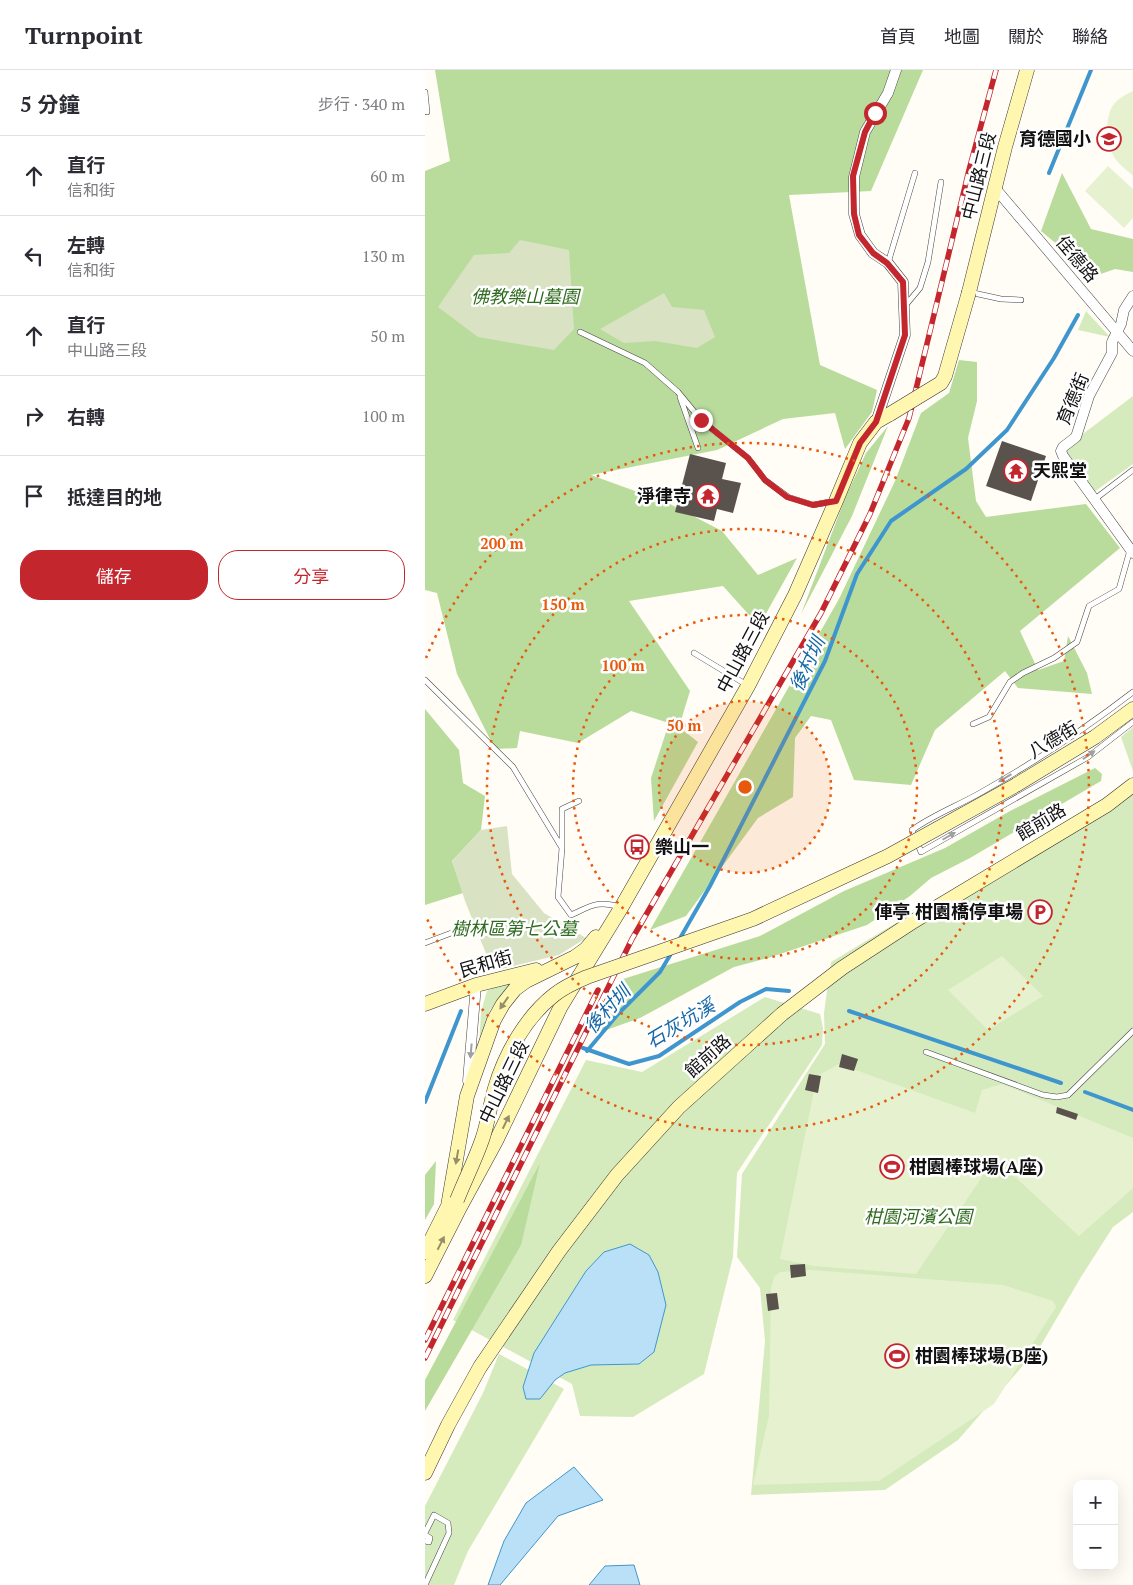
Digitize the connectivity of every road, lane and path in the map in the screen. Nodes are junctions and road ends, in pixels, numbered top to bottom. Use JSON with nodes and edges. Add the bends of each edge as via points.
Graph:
{"nodes":[{"id":1,"x":896,"y":70,"type":"edge"},
{"id":2,"x":1027,"y":70,"type":"edge"},
{"id":3,"x":425,"y":92,"type":"edge"},
{"id":4,"x":427,"y":112,"type":"dead end"},
{"id":5,"x":915,"y":173,"type":"dead end"},
{"id":6,"x":941,"y":182,"type":"dead end"},
{"id":7,"x":995,"y":188,"type":"junction"},
{"id":8,"x":887,"y":263,"type":"junction"},
{"id":9,"x":969,"y":292,"type":"junction"},
{"id":10,"x":1133,"y":296,"type":"edge"},
{"id":11,"x":1021,"y":300,"type":"dead end"},
{"id":12,"x":904,"y":307,"type":"junction"},
{"id":13,"x":580,"y":332,"type":"dead end"},
{"id":14,"x":1117,"y":332,"type":"junction"},
{"id":15,"x":1133,"y":352,"type":"edge"},
{"id":16,"x":678,"y":392,"type":"junction"},
{"id":17,"x":876,"y":422,"type":"junction"},
{"id":18,"x":698,"y":448,"type":"dead end"},
{"id":19,"x":1133,"y":470,"type":"edge"},
{"id":20,"x":1094,"y":500,"type":"junction"},
{"id":21,"x":836,"y":501,"type":"junction"},
{"id":22,"x":1132,"y":549,"type":"edge"},
{"id":23,"x":694,"y":653,"type":"dead end"},
{"id":24,"x":425,"y":680,"type":"edge"},
{"id":25,"x":748,"y":686,"type":"junction"},
{"id":26,"x":1133,"y":692,"type":"edge"},
{"id":27,"x":1133,"y":708,"type":"edge"},
{"id":28,"x":1133,"y":722,"type":"edge"},
{"id":29,"x":973,"y":724,"type":"dead end"},
{"id":30,"x":1133,"y":785,"type":"edge"},
{"id":31,"x":579,"y":801,"type":"dead end"},
{"id":32,"x":562,"y":848,"type":"junction"},
{"id":33,"x":621,"y":908,"type":"junction"},
{"id":34,"x":454,"y":932,"type":"dead end"},
{"id":35,"x":425,"y":943,"type":"edge"},
{"id":36,"x":558,"y":964,"type":"junction"},
{"id":37,"x":476,"y":985,"type":"junction"},
{"id":38,"x":425,"y":1004,"type":"edge"},
{"id":39,"x":1133,"y":1031,"type":"edge"},
{"id":40,"x":926,"y":1052,"type":"dead end"},
{"id":41,"x":467,"y":1096,"type":"junction"},
{"id":42,"x":454,"y":1206,"type":"junction"},
{"id":43,"x":425,"y":1252,"type":"edge"},
{"id":44,"x":425,"y":1276,"type":"edge"},
{"id":45,"x":425,"y":1473,"type":"edge"},
{"id":46,"x":425,"y":1534,"type":"edge"},
{"id":47,"x":425,"y":1541,"type":"edge"},
{"id":48,"x":428,"y":1571,"type":"edge"},
{"id":49,"x":425,"y":1585,"type":"edge"}],
"edges":[{"from":1,"to":8,"type":"street","via":[[888,93],[865,132],[853,176],[854,214],[859,235],[873,253]]},
{"from":2,"to":7,"type":"street","name":"中山路三段"},
{"from":3,"to":4,"type":"lane"},
{"from":5,"to":8,"type":"lane"},
{"from":6,"to":12,"type":"lane","via":[[920,288]]},
{"from":7,"to":9,"type":"street","name":"中山路三段"},
{"from":7,"to":14,"type":"street","name":"佳德路"},
{"from":8,"to":12,"type":"street","via":[[903,282]]},
{"from":9,"to":11,"type":"lane"},
{"from":9,"to":17,"type":"street","name":"中山路三段","bridge":true,"via":[[941,384]]},
{"from":10,"to":14,"type":"street","name":"育德街","via":[[1124,310]]},
{"from":12,"to":17,"type":"street","via":[[905,335]]},
{"from":13,"to":16,"type":"lane","via":[[645,363]]},
{"from":14,"to":15,"type":"street","name":"佳德路"},
{"from":14,"to":20,"type":"street","name":"育德街","via":[[1112,353],[1089,396],[1076,436],[1061,451]]},
{"from":16,"to":18,"type":"lane"},
{"from":16,"to":21,"type":"lane","via":[[701,420],[748,458],[765,480],[787,497],[813,505]]},
{"from":17,"to":21,"type":"street","name":"中山路三段","via":[[860,443]]},
{"from":19,"to":20,"type":"lane"},
{"from":20,"to":22,"type":"street","name":"育德街"},
{"from":21,"to":25,"type":"street","name":"中山路三段","via":[[795,595]]},
{"from":22,"to":29,"type":"lane","via":[[1119,589],[1089,606],[1077,642],[1010,682],[989,717]]},
{"from":23,"to":25,"type":"lane"},
{"from":24,"to":32,"type":"lane","via":[[513,767]]},
{"from":25,"to":33,"type":"street","name":"中山路三段"},
{"from":26,"to":28,"type":"lane","one_way":true,"via":[[979,794],[917,826],[912,830],[921,852],[1088,756]]},
{"from":27,"to":42,"type":"street","name":"八德街","bridge":true,"via":[[1016,785],[888,856],[762,914],[587,977],[554,995],[528,1024],[503,1067],[483,1139]]},
{"from":30,"to":45,"type":"street","name":"館前路","via":[[1107,805],[842,968],[782,1014],[679,1107],[617,1175],[559,1251],[480,1366]]},
{"from":31,"to":32,"type":"lane","via":[[562,809]]},
{"from":32,"to":33,"type":"lane","via":[[558,897],[571,915],[605,903]]},
{"from":33,"to":36,"type":"street","name":"中山路三段","via":[[586,949]]},
{"from":42,"to":33,"type":"street","name":"中山路三段","one_way":true,"via":[[496,1141],[561,1006]]},
{"from":34,"to":35,"type":"lane"},
{"from":36,"to":37,"type":"street","name":"民和街"},
{"from":36,"to":41,"type":"street","name":"中山路三段","one_way":true,"via":[[526,981],[503,1004],[494,1020]]},
{"from":37,"to":38,"type":"street","name":"民和街"},
{"from":37,"to":41,"type":"street","one_way":true},
{"from":39,"to":40,"type":"lane","via":[[1068,1096],[1043,1095]]},
{"from":41,"to":42,"type":"street","name":"中山路三段","one_way":true},
{"from":42,"to":43,"type":"street","name":"中山路三段"},
{"from":44,"to":42,"type":"street","name":"中山路三段","one_way":true},
{"from":46,"to":47,"type":"lane","via":[[431,1538],[429,1542]]},
{"from":46,"to":48,"type":"lane","via":[[433,1515],[443,1519],[450,1528]]},
{"from":48,"to":49,"type":"lane"}]}
